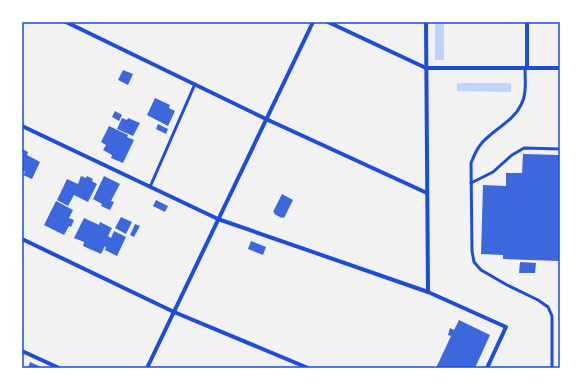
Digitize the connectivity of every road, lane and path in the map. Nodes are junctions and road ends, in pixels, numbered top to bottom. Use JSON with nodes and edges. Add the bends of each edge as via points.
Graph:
{"nodes":[{"id":1,"x":66,"y":22,"type":"edge"},
{"id":2,"x":313,"y":22,"type":"edge"},
{"id":3,"x":328,"y":22,"type":"edge"},
{"id":4,"x":426,"y":22,"type":"edge"},
{"id":5,"x":527,"y":22,"type":"edge"},
{"id":6,"x":426,"y":68,"type":"junction"},
{"id":7,"x":526,"y":68,"type":"junction"},
{"id":8,"x":560,"y":68,"type":"edge"},
{"id":9,"x":195,"y":84,"type":"junction"},
{"id":10,"x":266,"y":119,"type":"junction"},
{"id":11,"x":22,"y":126,"type":"edge"},
{"id":12,"x":560,"y":149,"type":"edge"},
{"id":13,"x":471,"y":183,"type":"junction"},
{"id":14,"x":150,"y":187,"type":"junction"},
{"id":15,"x":427,"y":193,"type":"junction"},
{"id":16,"x":218,"y":219,"type":"junction"},
{"id":17,"x":22,"y":239,"type":"edge"},
{"id":18,"x":428,"y":292,"type":"junction"},
{"id":19,"x":174,"y":312,"type":"junction"},
{"id":20,"x":22,"y":351,"type":"edge"},
{"id":21,"x":59,"y":368,"type":"edge"},
{"id":22,"x":147,"y":368,"type":"edge"},
{"id":23,"x":308,"y":368,"type":"edge"},
{"id":24,"x":487,"y":368,"type":"edge"},
{"id":25,"x":552,"y":368,"type":"edge"}],
"edges":[{"from":1,"to":9,"type":"street"},
{"from":2,"to":10,"type":"street"},
{"from":3,"to":6,"type":"street"},
{"from":4,"to":6,"type":"street"},
{"from":5,"to":7,"type":"street"},
{"from":6,"to":7,"type":"street"},
{"from":6,"to":15,"type":"street"},
{"from":7,"to":8,"type":"street"},
{"from":7,"to":13,"type":"lane","via":[[525,95],[521,105],[475,153],[471,163]]},
{"from":9,"to":10,"type":"street"},
{"from":9,"to":14,"type":"lane"},
{"from":10,"to":15,"type":"street"},
{"from":10,"to":16,"type":"street"},
{"from":11,"to":14,"type":"street"},
{"from":12,"to":13,"type":"lane","via":[[524,148],[512,154],[493,172]]},
{"from":13,"to":25,"type":"lane","via":[[474,262],[481,270],[548,307],[552,316]]},
{"from":14,"to":16,"type":"street"},
{"from":15,"to":18,"type":"street"},
{"from":16,"to":18,"type":"street"},
{"from":16,"to":19,"type":"street"},
{"from":17,"to":19,"type":"street"},
{"from":18,"to":24,"type":"street","via":[[506,327]]},
{"from":19,"to":22,"type":"street"},
{"from":19,"to":23,"type":"street"},
{"from":20,"to":21,"type":"street"}]}
